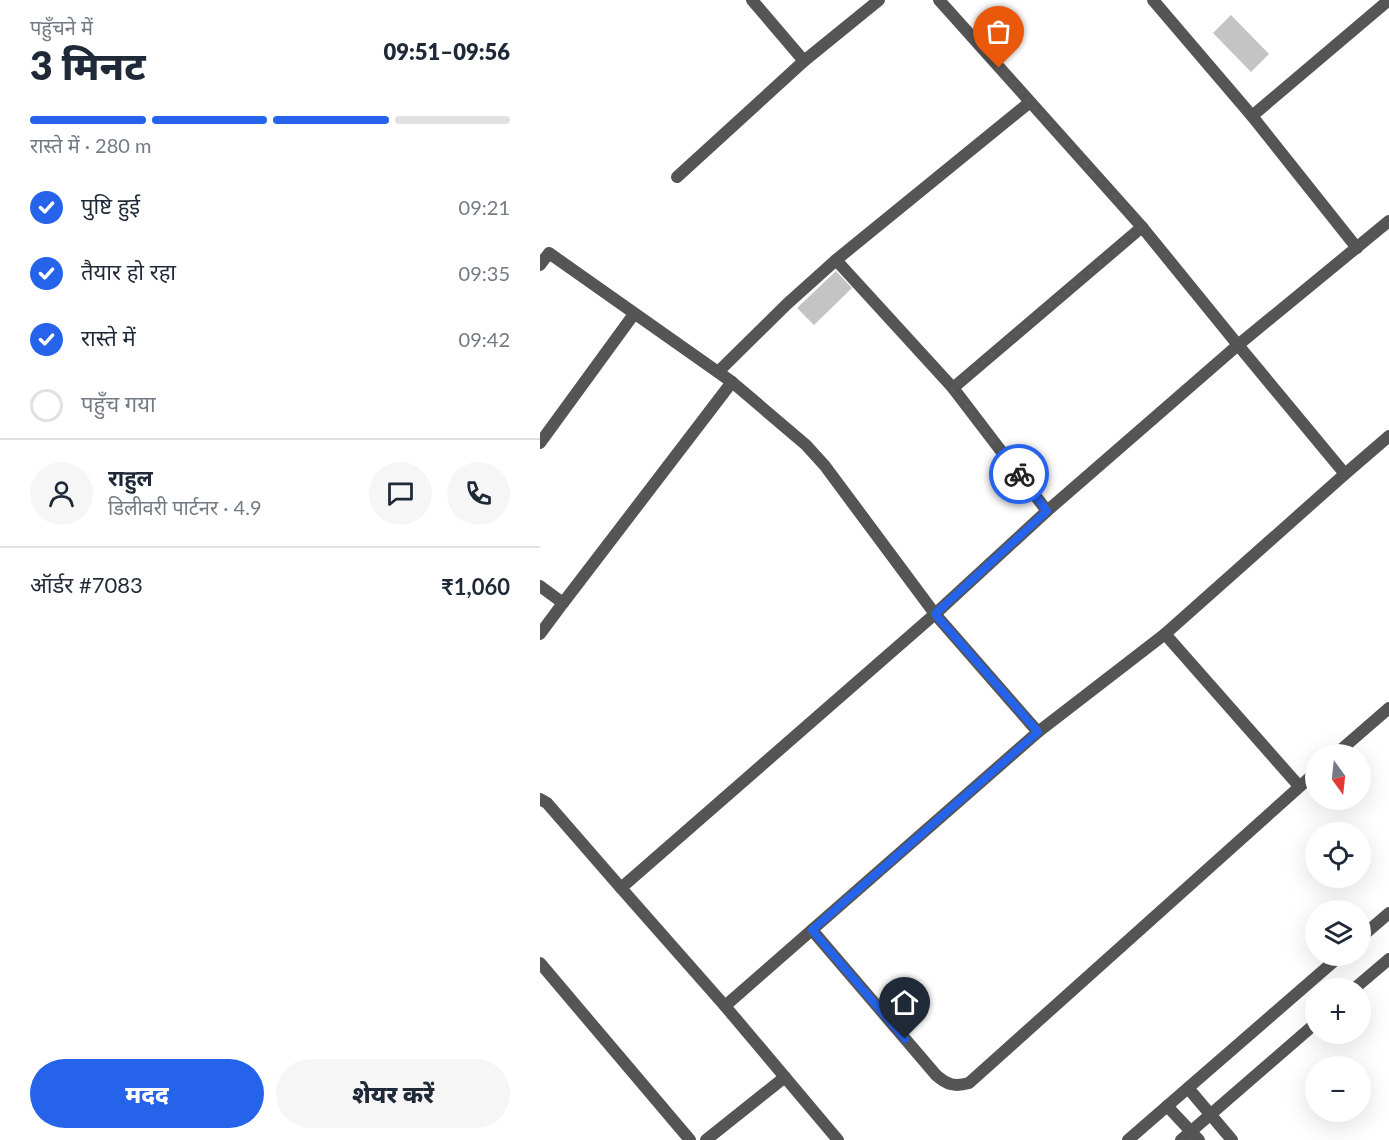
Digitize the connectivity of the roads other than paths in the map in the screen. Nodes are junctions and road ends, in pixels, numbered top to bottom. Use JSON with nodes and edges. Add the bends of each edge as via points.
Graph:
{"nodes":[{"id":1,"x":752,"y":0,"type":"edge"},
{"id":2,"x":879,"y":0,"type":"edge"},
{"id":3,"x":939,"y":0,"type":"edge"},
{"id":4,"x":1153,"y":0,"type":"edge"},
{"id":5,"x":1389,"y":0,"type":"edge"},
{"id":6,"x":804,"y":61,"type":"junction"},
{"id":7,"x":1030,"y":102,"type":"junction"},
{"id":8,"x":1252,"y":116,"type":"junction"},
{"id":9,"x":676,"y":177,"type":"dead end"},
{"id":10,"x":1389,"y":221,"type":"edge"},
{"id":11,"x":1142,"y":227,"type":"junction"},
{"id":12,"x":1357,"y":248,"type":"junction"},
{"id":13,"x":545,"y":249,"type":"edge"},
{"id":14,"x":836,"y":260,"type":"junction"},
{"id":15,"x":540,"y":266,"type":"edge"},
{"id":16,"x":634,"y":314,"type":"junction"},
{"id":17,"x":1238,"y":345,"type":"junction"},
{"id":18,"x":718,"y":372,"type":"junction"},
{"id":19,"x":732,"y":382,"type":"junction"},
{"id":20,"x":952,"y":388,"type":"junction"},
{"id":21,"x":1389,"y":436,"type":"edge"},
{"id":22,"x":540,"y":443,"type":"edge"},
{"id":23,"x":1345,"y":474,"type":"junction"},
{"id":24,"x":1047,"y":511,"type":"junction"},
{"id":25,"x":540,"y":586,"type":"edge"},
{"id":26,"x":563,"y":603,"type":"junction"},
{"id":27,"x":935,"y":614,"type":"junction"},
{"id":28,"x":540,"y":634,"type":"edge"},
{"id":29,"x":1165,"y":634,"type":"junction"},
{"id":30,"x":1389,"y":708,"type":"edge"},
{"id":31,"x":1038,"y":732,"type":"junction"},
{"id":32,"x":1348,"y":744,"type":"edge"},
{"id":33,"x":1305,"y":781,"type":"edge"},
{"id":34,"x":1299,"y":786,"type":"junction"},
{"id":35,"x":540,"y":799,"type":"edge"},
{"id":36,"x":621,"y":888,"type":"junction"},
{"id":37,"x":1389,"y":913,"type":"edge"},
{"id":38,"x":1371,"y":929,"type":"edge"},
{"id":39,"x":812,"y":930,"type":"junction"},
{"id":40,"x":1389,"y":959,"type":"edge"},
{"id":41,"x":540,"y":963,"type":"edge"},
{"id":42,"x":1328,"y":966,"type":"edge"},
{"id":43,"x":1367,"y":978,"type":"edge"},
{"id":44,"x":725,"y":1006,"type":"junction"},
{"id":45,"x":1305,"y":1033,"type":"edge"},
{"id":46,"x":785,"y":1077,"type":"junction"},
{"id":47,"x":1188,"y":1088,"type":"junction"},
{"id":48,"x":1167,"y":1106,"type":"junction"},
{"id":49,"x":1210,"y":1115,"type":"junction"},
{"id":50,"x":1195,"y":1136,"type":"edge"},
{"id":51,"x":690,"y":1140,"type":"edge"},
{"id":52,"x":706,"y":1140,"type":"edge"},
{"id":53,"x":837,"y":1140,"type":"edge"},
{"id":54,"x":1128,"y":1140,"type":"edge"},
{"id":55,"x":1181,"y":1140,"type":"edge"},
{"id":56,"x":1232,"y":1140,"type":"edge"}],
"edges":[{"from":1,"to":6,"type":"street"},
{"from":2,"to":6,"type":"street"},
{"from":3,"to":7,"type":"street"},
{"from":4,"to":8,"type":"street"},
{"from":5,"to":8,"type":"street"},
{"from":6,"to":9,"type":"street"},
{"from":7,"to":11,"type":"street"},
{"from":7,"to":14,"type":"street"},
{"from":8,"to":12,"type":"street"},
{"from":10,"to":12,"type":"street"},
{"from":11,"to":17,"type":"street"},
{"from":11,"to":20,"type":"street"},
{"from":12,"to":17,"type":"street"},
{"from":13,"to":15,"type":"street"},
{"from":13,"to":16,"type":"street"},
{"from":14,"to":18,"type":"street"},
{"from":14,"to":20,"type":"street"},
{"from":16,"to":18,"type":"street"},
{"from":16,"to":22,"type":"street"},
{"from":17,"to":23,"type":"street"},
{"from":17,"to":24,"type":"street"},
{"from":18,"to":19,"type":"street"},
{"from":19,"to":26,"type":"street"},
{"from":19,"to":27,"type":"street","via":[[825,466]]},
{"from":20,"to":24,"type":"street"},
{"from":21,"to":23,"type":"street"},
{"from":23,"to":29,"type":"street"},
{"from":24,"to":27,"type":"street"},
{"from":25,"to":26,"type":"street"},
{"from":26,"to":28,"type":"street"},
{"from":27,"to":31,"type":"street"},
{"from":27,"to":36,"type":"street"},
{"from":29,"to":31,"type":"street"},
{"from":29,"to":34,"type":"street"},
{"from":30,"to":32,"type":"street"},
{"from":31,"to":39,"type":"street"},
{"from":33,"to":34,"type":"street"},
{"from":34,"to":39,"type":"street","via":[[969,1083],[950,1084],[936,1075]]},
{"from":35,"to":36,"type":"street"},
{"from":36,"to":44,"type":"street"},
{"from":37,"to":38,"type":"street"},
{"from":39,"to":44,"type":"street"},
{"from":40,"to":43,"type":"street"},
{"from":41,"to":51,"type":"street"},
{"from":42,"to":47,"type":"street"},
{"from":44,"to":46,"type":"street"},
{"from":45,"to":49,"type":"street"},
{"from":46,"to":52,"type":"street"},
{"from":46,"to":53,"type":"street"},
{"from":47,"to":48,"type":"street"},
{"from":47,"to":49,"type":"street"},
{"from":48,"to":50,"type":"street"},
{"from":48,"to":54,"type":"street"},
{"from":49,"to":50,"type":"street"},
{"from":49,"to":56,"type":"street"},
{"from":50,"to":55,"type":"street"}]}
